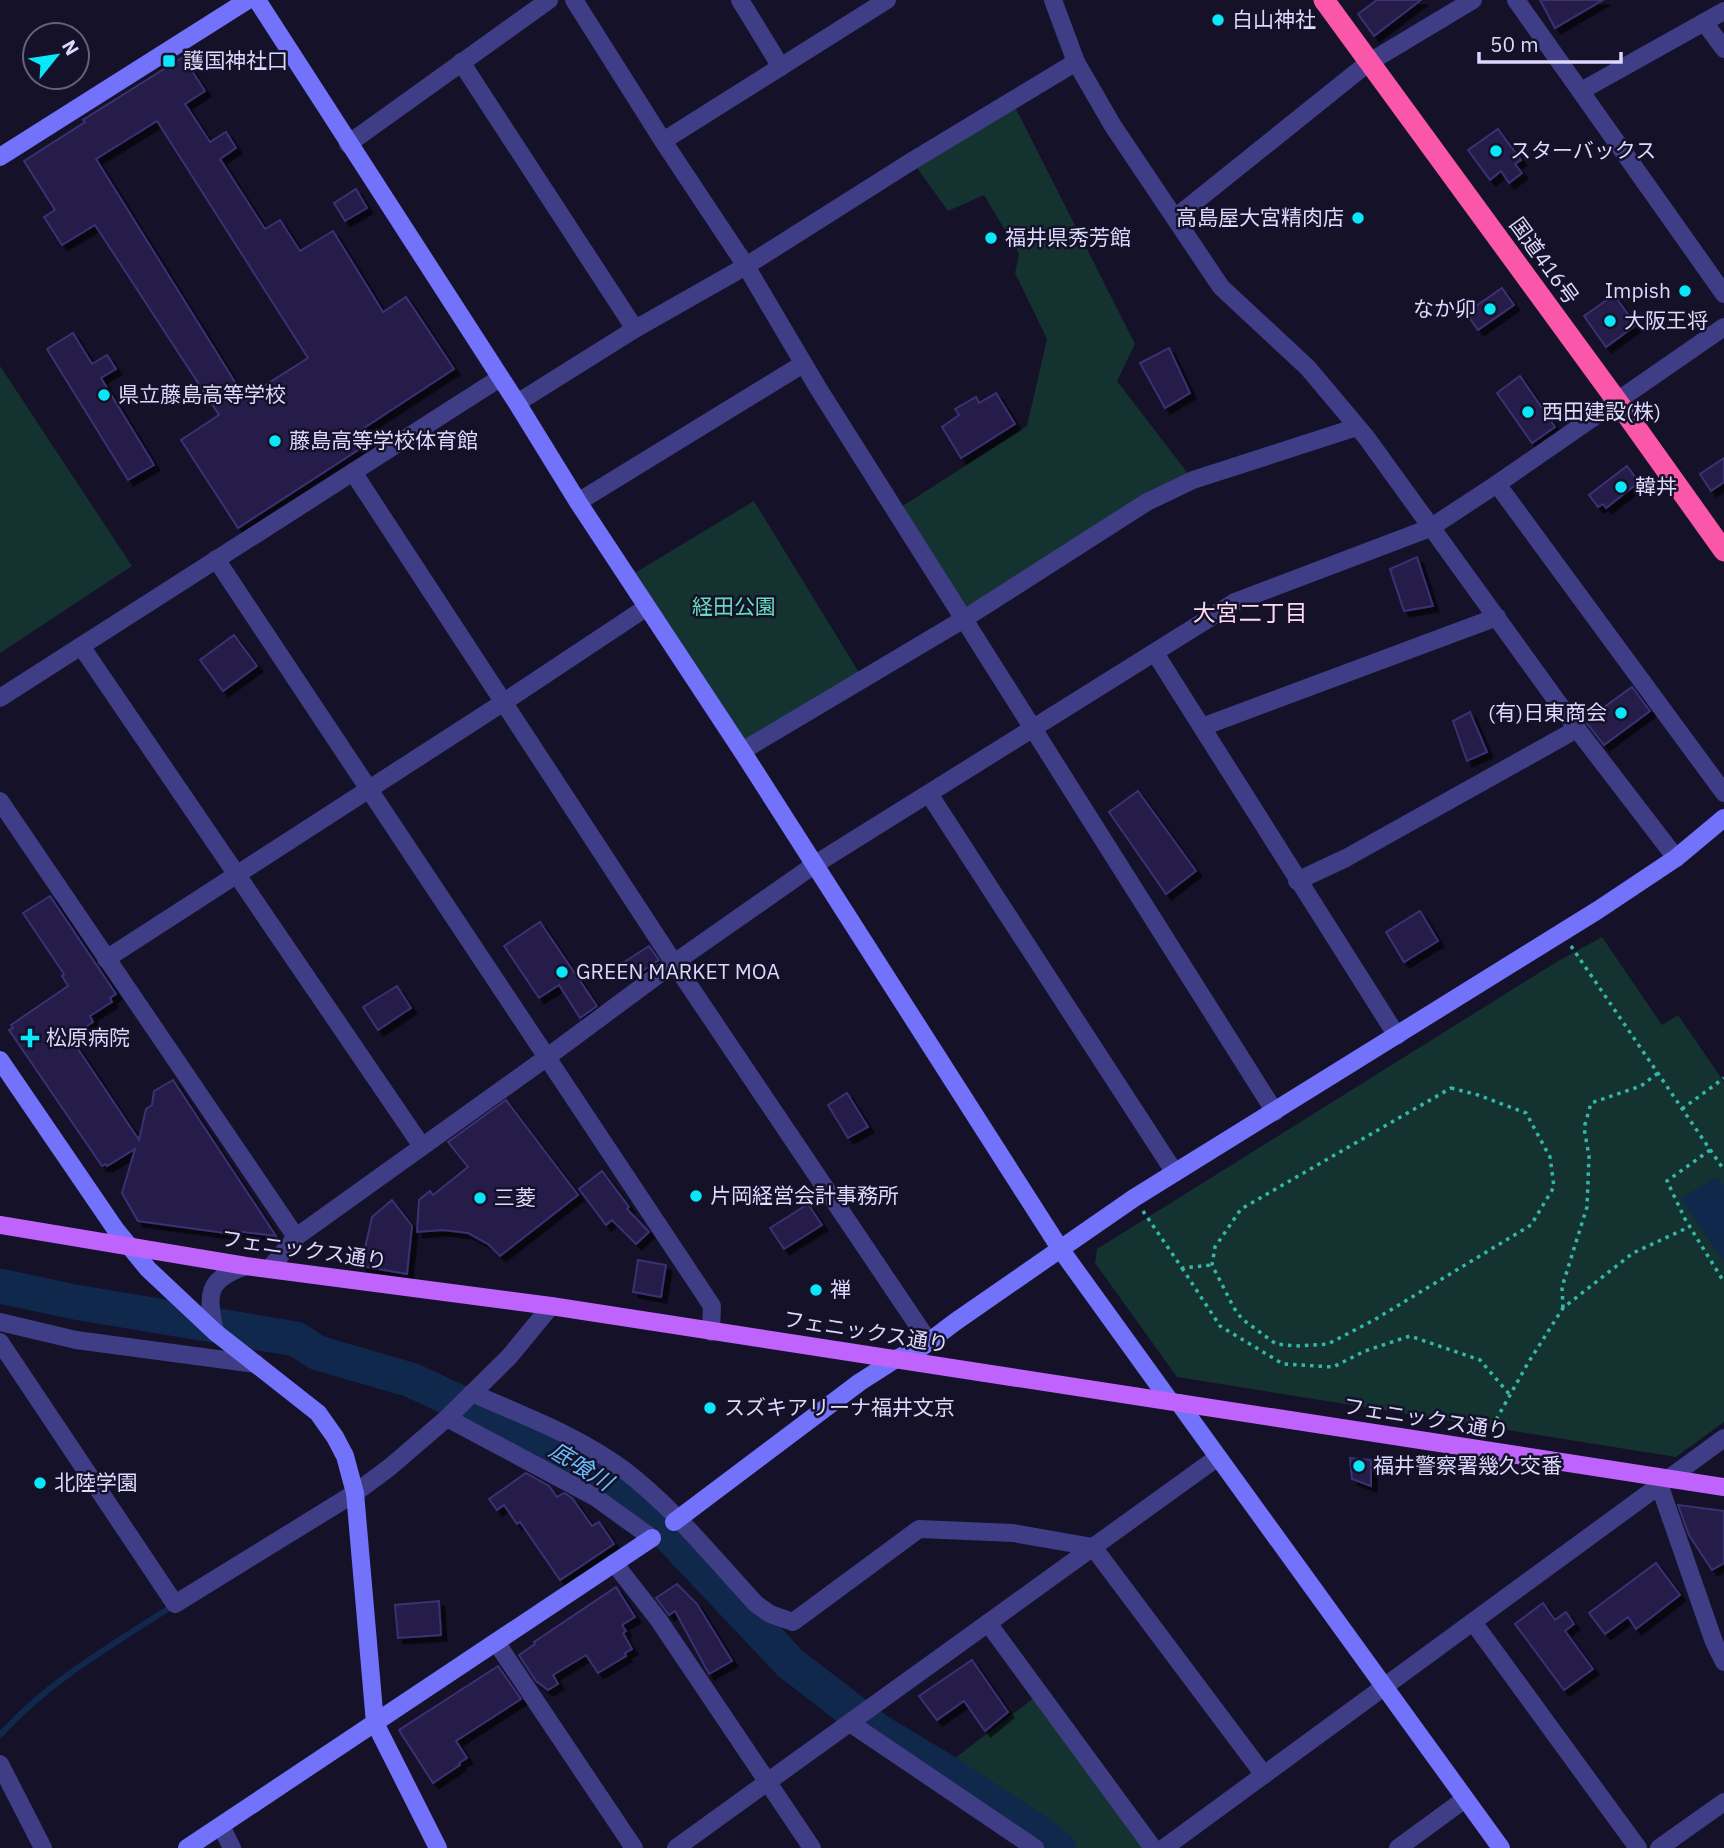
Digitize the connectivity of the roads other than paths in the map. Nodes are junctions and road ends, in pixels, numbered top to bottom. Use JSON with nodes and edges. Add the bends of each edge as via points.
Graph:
{"nodes":[{"id":1,"x":248,"y":0,"type":"edge"},
{"id":2,"x":257,"y":0,"type":"edge"},
{"id":3,"x":549,"y":0,"type":"edge"},
{"id":4,"x":574,"y":0,"type":"edge"},
{"id":5,"x":740,"y":0,"type":"edge"},
{"id":6,"x":887,"y":0,"type":"edge"},
{"id":7,"x":1053,"y":0,"type":"edge"},
{"id":8,"x":1324,"y":0,"type":"edge"},
{"id":9,"x":1473,"y":0,"type":"edge"},
{"id":10,"x":1516,"y":0,"type":"edge"},
{"id":11,"x":1724,"y":11,"type":"edge"},
{"id":12,"x":1704,"y":22,"type":"junction"},
{"id":13,"x":1724,"y":49,"type":"edge"},
{"id":14,"x":461,"y":62,"type":"junction"},
{"id":15,"x":1076,"y":62,"type":"junction"},
{"id":16,"x":1368,"y":63,"type":"junction"},
{"id":17,"x":781,"y":66,"type":"junction"},
{"id":18,"x":1581,"y":91,"type":"junction"},
{"id":19,"x":663,"y":141,"type":"junction"},
{"id":20,"x":348,"y":144,"type":"junction"},
{"id":21,"x":0,"y":157,"type":"edge"},
{"id":22,"x":1176,"y":217,"type":"junction"},
{"id":23,"x":746,"y":266,"type":"junction"},
{"id":24,"x":1724,"y":294,"type":"edge"},
{"id":25,"x":1724,"y":327,"type":"edge"},
{"id":26,"x":635,"y":329,"type":"junction"},
{"id":27,"x":803,"y":365,"type":"junction"},
{"id":28,"x":500,"y":378,"type":"junction"},
{"id":29,"x":1617,"y":401,"type":"junction"},
{"id":30,"x":517,"y":403,"type":"junction"},
{"id":31,"x":1357,"y":427,"type":"junction"},
{"id":32,"x":353,"y":472,"type":"junction"},
{"id":33,"x":1497,"y":484,"type":"junction"},
{"id":34,"x":578,"y":502,"type":"junction"},
{"id":35,"x":1430,"y":528,"type":"junction"},
{"id":36,"x":1724,"y":551,"type":"edge"},
{"id":37,"x":216,"y":559,"type":"junction"},
{"id":38,"x":647,"y":607,"type":"junction"},
{"id":39,"x":1497,"y":617,"type":"junction"},
{"id":40,"x":964,"y":618,"type":"junction"},
{"id":41,"x":81,"y":646,"type":"junction"},
{"id":42,"x":1155,"y":653,"type":"junction"},
{"id":43,"x":0,"y":698,"type":"edge"},
{"id":44,"x":505,"y":702,"type":"junction"},
{"id":45,"x":1032,"y":727,"type":"junction"},
{"id":46,"x":1202,"y":727,"type":"junction"},
{"id":47,"x":1577,"y":729,"type":"junction"},
{"id":48,"x":742,"y":751,"type":"junction"},
{"id":49,"x":369,"y":789,"type":"junction"},
{"id":50,"x":929,"y":793,"type":"junction"},
{"id":51,"x":1724,"y":793,"type":"edge"},
{"id":52,"x":0,"y":801,"type":"edge"},
{"id":53,"x":1724,"y":818,"type":"edge"},
{"id":54,"x":1676,"y":858,"type":"junction"},
{"id":55,"x":814,"y":865,"type":"junction"},
{"id":56,"x":237,"y":875,"type":"junction"},
{"id":57,"x":1297,"y":881,"type":"junction"},
{"id":58,"x":106,"y":959,"type":"junction"},
{"id":59,"x":674,"y":963,"type":"junction"},
{"id":60,"x":1397,"y":1036,"type":"junction"},
{"id":61,"x":546,"y":1058,"type":"junction"},
{"id":62,"x":0,"y":1060,"type":"edge"},
{"id":63,"x":1275,"y":1112,"type":"junction"},
{"id":64,"x":421,"y":1145,"type":"junction"},
{"id":65,"x":1175,"y":1173,"type":"junction"},
{"id":66,"x":0,"y":1224,"type":"edge"},
{"id":67,"x":296,"y":1237,"type":"junction"},
{"id":68,"x":127,"y":1245,"type":"junction"},
{"id":69,"x":1061,"y":1250,"type":"junction"},
{"id":70,"x":246,"y":1266,"type":"junction"},
{"id":71,"x":269,"y":1269,"type":"junction"},
{"id":72,"x":551,"y":1307,"type":"junction"},
{"id":73,"x":0,"y":1322,"type":"edge"},
{"id":74,"x":215,"y":1332,"type":"junction"},
{"id":75,"x":711,"y":1332,"type":"junction"},
{"id":76,"x":0,"y":1342,"type":"edge"},
{"id":77,"x":929,"y":1342,"type":"junction"},
{"id":78,"x":896,"y":1359,"type":"junction"},
{"id":79,"x":252,"y":1361,"type":"junction"},
{"id":80,"x":472,"y":1393,"type":"junction"},
{"id":81,"x":1175,"y":1402,"type":"junction"},
{"id":82,"x":447,"y":1418,"type":"junction"},
{"id":83,"x":1724,"y":1438,"type":"edge"},
{"id":84,"x":1218,"y":1457,"type":"junction"},
{"id":85,"x":1663,"y":1481,"type":"junction"},
{"id":86,"x":1724,"y":1487,"type":"edge"},
{"id":87,"x":355,"y":1493,"type":"junction"},
{"id":88,"x":676,"y":1521,"type":"junction"},
{"id":89,"x":1093,"y":1547,"type":"junction"},
{"id":90,"x":614,"y":1563,"type":"junction"},
{"id":91,"x":1473,"y":1622,"type":"junction"},
{"id":92,"x":988,"y":1623,"type":"junction"},
{"id":93,"x":1719,"y":1640,"type":"edge"},
{"id":94,"x":496,"y":1642,"type":"junction"},
{"id":95,"x":1724,"y":1662,"type":"edge"},
{"id":96,"x":1385,"y":1688,"type":"junction"},
{"id":97,"x":375,"y":1723,"type":"junction"},
{"id":98,"x":850,"y":1723,"type":"junction"},
{"id":99,"x":0,"y":1764,"type":"edge"},
{"id":100,"x":1264,"y":1775,"type":"junction"},
{"id":101,"x":767,"y":1783,"type":"junction"},
{"id":102,"x":1465,"y":1799,"type":"junction"},
{"id":103,"x":1724,"y":1802,"type":"edge"},
{"id":104,"x":220,"y":1826,"type":"junction"},
{"id":105,"x":43,"y":1848,"type":"edge"},
{"id":106,"x":187,"y":1848,"type":"edge"},
{"id":107,"x":232,"y":1848,"type":"edge"},
{"id":108,"x":438,"y":1848,"type":"edge"},
{"id":109,"x":634,"y":1848,"type":"edge"},
{"id":110,"x":676,"y":1848,"type":"edge"},
{"id":111,"x":812,"y":1848,"type":"edge"},
{"id":112,"x":1035,"y":1848,"type":"edge"},
{"id":113,"x":1153,"y":1848,"type":"edge"},
{"id":114,"x":1164,"y":1848,"type":"edge"},
{"id":115,"x":1398,"y":1848,"type":"edge"},
{"id":116,"x":1500,"y":1848,"type":"edge"},
{"id":117,"x":1638,"y":1848,"type":"edge"},
{"id":118,"x":1659,"y":1848,"type":"edge"}],
"edges":[{"from":1,"to":21,"type":"street"},
{"from":2,"to":20,"type":"street"},
{"from":3,"to":14,"type":"street"},
{"from":4,"to":19,"type":"street"},
{"from":5,"to":17,"type":"street"},
{"from":6,"to":17,"type":"street"},
{"from":7,"to":15,"type":"street"},
{"from":8,"to":16,"type":"highway","name":"国道416号"},
{"from":9,"to":16,"type":"street"},
{"from":10,"to":18,"type":"street"},
{"from":11,"to":12,"type":"street"},
{"from":12,"to":13,"type":"street"},
{"from":12,"to":18,"type":"street"},
{"from":14,"to":20,"type":"street"},
{"from":14,"to":26,"type":"street"},
{"from":15,"to":22,"type":"street","via":[[1113,126]]},
{"from":15,"to":23,"type":"street"},
{"from":16,"to":22,"type":"street"},
{"from":16,"to":29,"type":"highway","name":"国道416号"},
{"from":17,"to":19,"type":"street"},
{"from":18,"to":24,"type":"street"},
{"from":19,"to":23,"type":"street"},
{"from":20,"to":28,"type":"street"},
{"from":22,"to":31,"type":"street","via":[[1221,287],[1308,368]]},
{"from":23,"to":26,"type":"street"},
{"from":23,"to":27,"type":"street"},
{"from":25,"to":29,"type":"street"},
{"from":26,"to":30,"type":"street"},
{"from":27,"to":34,"type":"street"},
{"from":27,"to":40,"type":"street"},
{"from":28,"to":30,"type":"street"},
{"from":28,"to":32,"type":"street"},
{"from":29,"to":33,"type":"street"},
{"from":29,"to":36,"type":"highway","name":"国道416号"},
{"from":30,"to":34,"type":"street"},
{"from":31,"to":35,"type":"street"},
{"from":31,"to":40,"type":"street","via":[[1193,480],[1147,502]]},
{"from":32,"to":37,"type":"street"},
{"from":32,"to":44,"type":"street"},
{"from":33,"to":35,"type":"street"},
{"from":33,"to":51,"type":"street"},
{"from":34,"to":38,"type":"street"},
{"from":35,"to":39,"type":"street"},
{"from":35,"to":42,"type":"street","via":[[1235,602]]},
{"from":37,"to":41,"type":"street"},
{"from":37,"to":49,"type":"street"},
{"from":38,"to":44,"type":"street"},
{"from":38,"to":48,"type":"street"},
{"from":39,"to":46,"type":"street"},
{"from":39,"to":47,"type":"street"},
{"from":40,"to":45,"type":"street"},
{"from":40,"to":48,"type":"street"},
{"from":41,"to":43,"type":"street"},
{"from":41,"to":56,"type":"street"},
{"from":42,"to":45,"type":"street"},
{"from":42,"to":46,"type":"street"},
{"from":44,"to":49,"type":"street"},
{"from":44,"to":59,"type":"street"},
{"from":45,"to":50,"type":"street"},
{"from":45,"to":63,"type":"street"},
{"from":46,"to":57,"type":"street"},
{"from":47,"to":54,"type":"street"},
{"from":47,"to":57,"type":"street"},
{"from":48,"to":55,"type":"street"},
{"from":49,"to":56,"type":"street"},
{"from":49,"to":61,"type":"street"},
{"from":50,"to":55,"type":"street"},
{"from":50,"to":65,"type":"street"},
{"from":52,"to":58,"type":"street"},
{"from":53,"to":54,"type":"street"},
{"from":54,"to":60,"type":"street"},
{"from":55,"to":59,"type":"street"},
{"from":55,"to":69,"type":"street"},
{"from":56,"to":58,"type":"street"},
{"from":56,"to":64,"type":"street"},
{"from":57,"to":60,"type":"street"},
{"from":58,"to":67,"type":"street"},
{"from":59,"to":61,"type":"street"},
{"from":59,"to":77,"type":"street"},
{"from":60,"to":63,"type":"street"},
{"from":61,"to":64,"type":"street"},
{"from":61,"to":75,"type":"street","via":[[712,1306]]},
{"from":62,"to":68,"type":"street"},
{"from":63,"to":65,"type":"street"},
{"from":64,"to":67,"type":"street"},
{"from":65,"to":69,"type":"street"},
{"from":66,"to":68,"type":"main road","name":"フェニックス通り"},
{"from":67,"to":71,"type":"street"},
{"from":68,"to":70,"type":"main road","name":"フェニックス通り"},
{"from":68,"to":74,"type":"street"},
{"from":69,"to":77,"type":"street"},
{"from":69,"to":81,"type":"street"},
{"from":70,"to":71,"type":"main road","name":"フェニックス通り"},
{"from":70,"to":74,"type":"street","via":[[221,1277],[213,1287],[209,1300]]},
{"from":71,"to":72,"type":"main road","name":"フェニックス通り"},
{"from":72,"to":75,"type":"main road","name":"フェニックス通り"},
{"from":72,"to":80,"type":"street"},
{"from":73,"to":79,"type":"street","via":[[76,1340]]},
{"from":74,"to":79,"type":"street"},
{"from":75,"to":78,"type":"main road","name":"フェニックス通り"},
{"from":76,"to":87,"type":"street","via":[[175,1604]]},
{"from":77,"to":78,"type":"street"},
{"from":78,"to":81,"type":"main road","name":"フェニックス通り"},
{"from":78,"to":88,"type":"street"},
{"from":79,"to":87,"type":"street","via":[[325,1422],[345,1456]]},
{"from":80,"to":82,"type":"street"},
{"from":80,"to":88,"type":"street","via":[[589,1447],[626,1471]]},
{"from":81,"to":84,"type":"street"},
{"from":81,"to":85,"type":"main road","name":"フェニックス通り"},
{"from":82,"to":87,"type":"street"},
{"from":82,"to":90,"type":"street","via":[[595,1497],[652,1538]]},
{"from":83,"to":85,"type":"street"},
{"from":84,"to":89,"type":"street"},
{"from":84,"to":96,"type":"street"},
{"from":85,"to":86,"type":"main road","name":"フェニックス通り"},
{"from":85,"to":91,"type":"street"},
{"from":85,"to":93,"type":"street"},
{"from":87,"to":97,"type":"street"},
{"from":88,"to":89,"type":"street","via":[[755,1604],[793,1622],[919,1529],[1013,1533]]},
{"from":89,"to":92,"type":"street"},
{"from":89,"to":100,"type":"street"},
{"from":90,"to":94,"type":"street"},
{"from":90,"to":101,"type":"street"},
{"from":91,"to":96,"type":"street"},
{"from":91,"to":117,"type":"street"},
{"from":92,"to":98,"type":"street"},
{"from":92,"to":113,"type":"street"},
{"from":93,"to":95,"type":"street"},
{"from":94,"to":97,"type":"street"},
{"from":94,"to":109,"type":"street"},
{"from":96,"to":100,"type":"street"},
{"from":96,"to":102,"type":"street"},
{"from":97,"to":104,"type":"street"},
{"from":97,"to":108,"type":"street"},
{"from":98,"to":101,"type":"street"},
{"from":98,"to":112,"type":"street"},
{"from":99,"to":105,"type":"street"},
{"from":100,"to":114,"type":"street"},
{"from":101,"to":110,"type":"street"},
{"from":101,"to":111,"type":"street"},
{"from":102,"to":115,"type":"street"},
{"from":102,"to":116,"type":"street"},
{"from":103,"to":118,"type":"street"},
{"from":104,"to":106,"type":"street"},
{"from":104,"to":107,"type":"street"}]}
